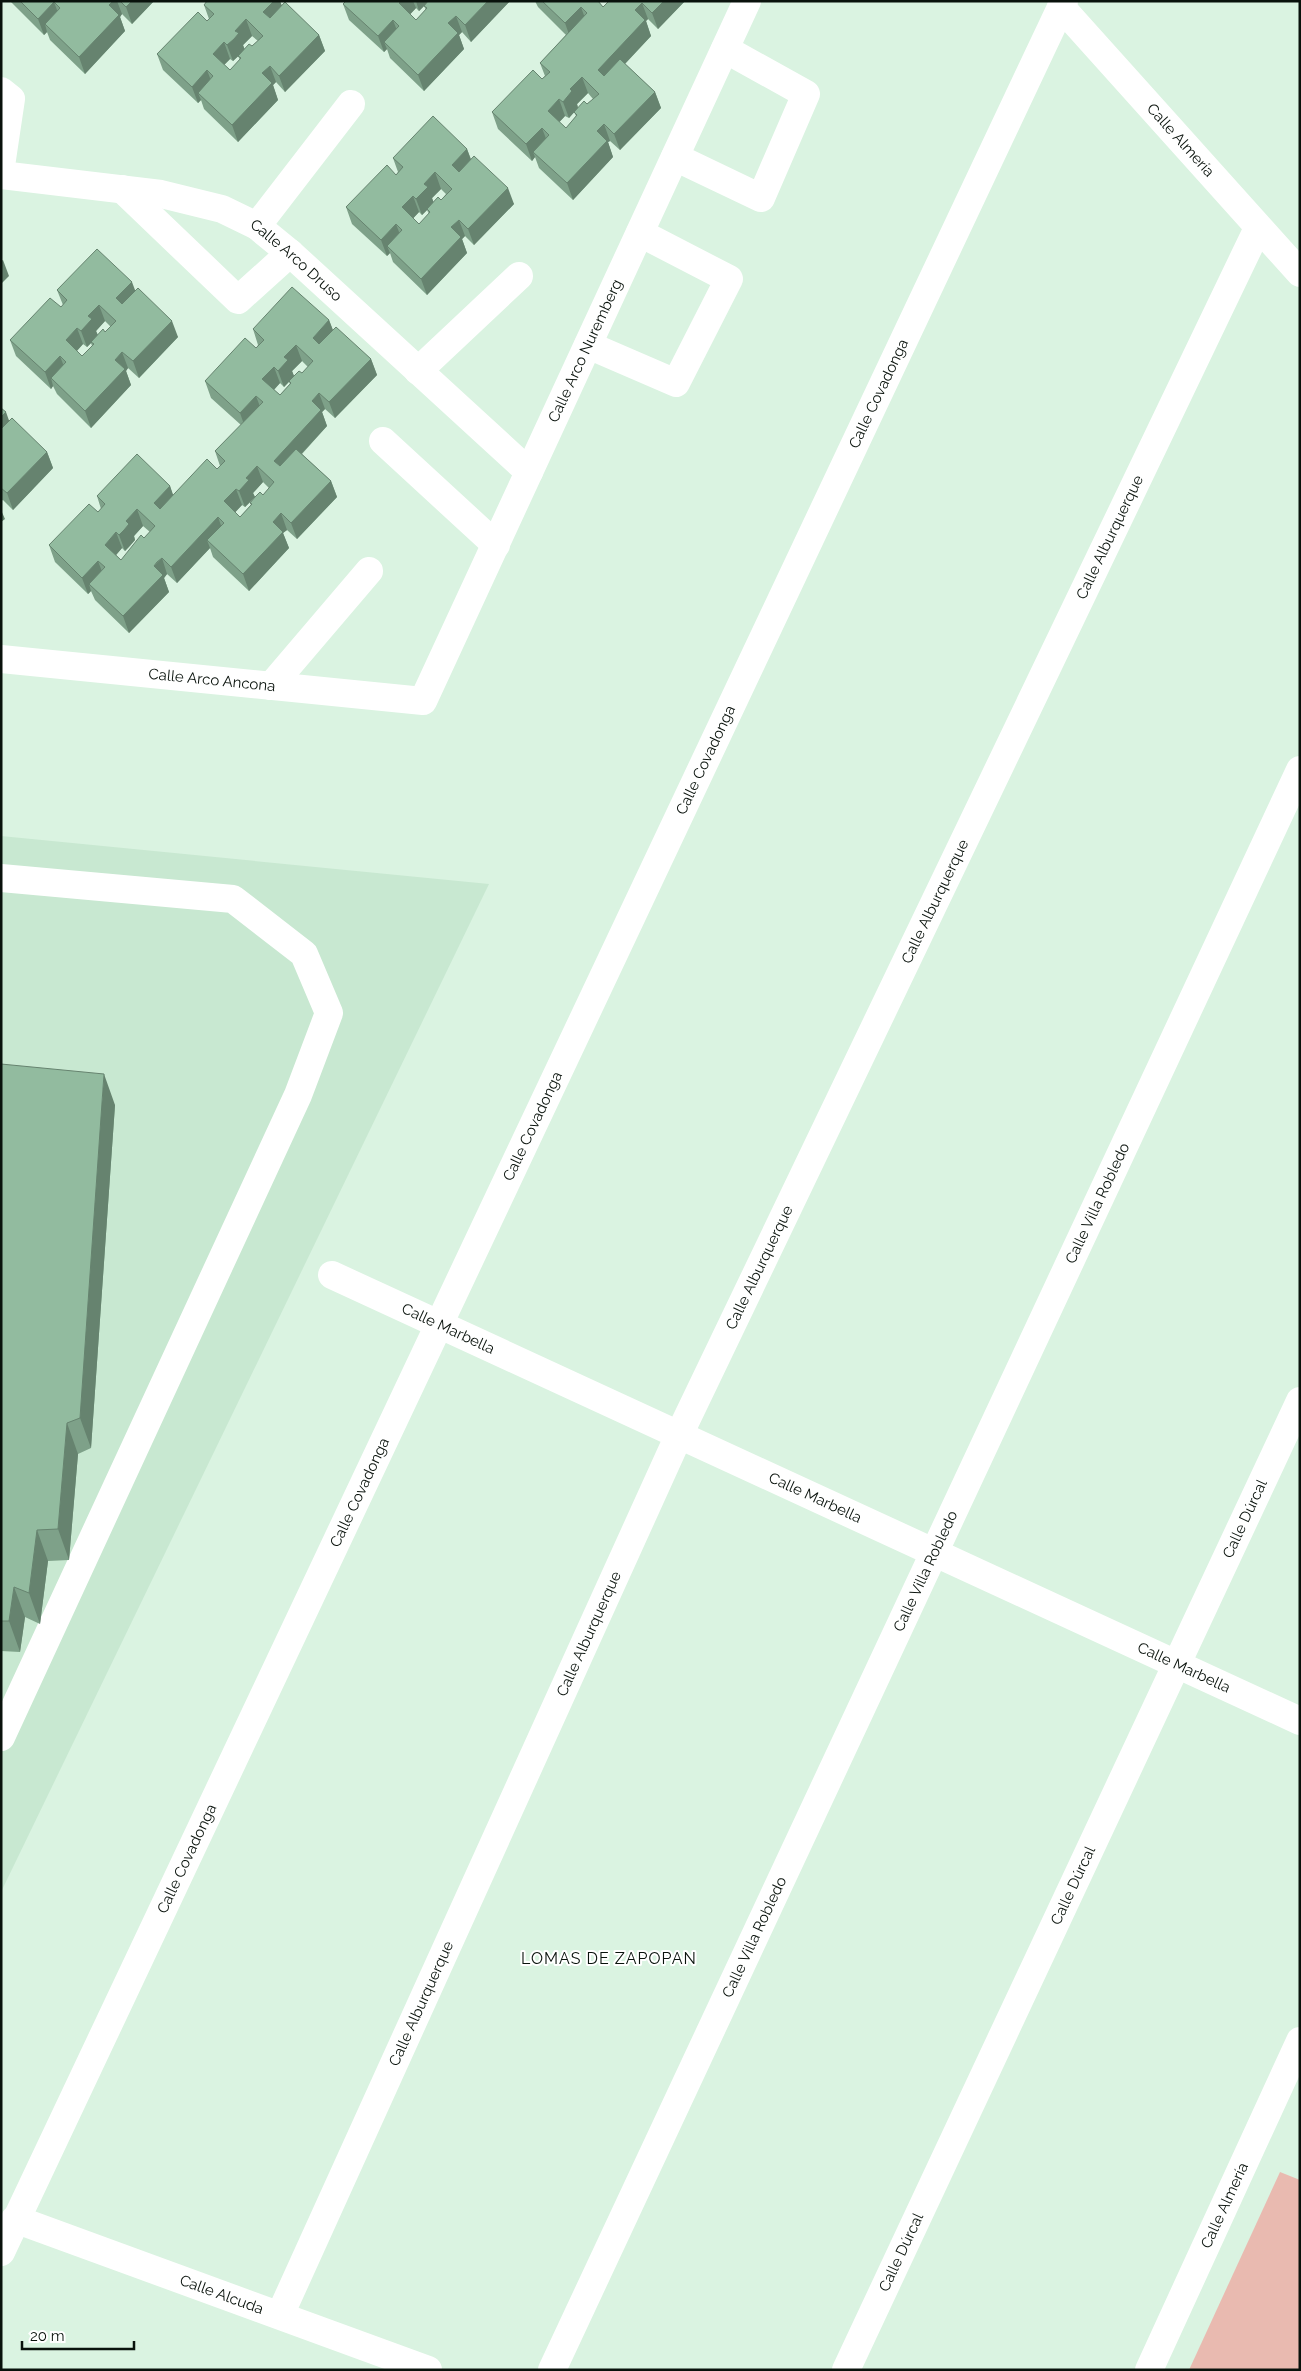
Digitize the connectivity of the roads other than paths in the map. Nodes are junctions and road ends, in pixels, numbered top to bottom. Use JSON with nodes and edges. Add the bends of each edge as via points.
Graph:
{"nodes":[{"id":1,"x":747,"y":1,"type":"edge"},
{"id":2,"x":1063,"y":4,"type":"edge"},
{"id":3,"x":725,"y":49,"type":"junction"},
{"id":4,"x":1,"y":90,"type":"edge"},
{"id":5,"x":350,"y":104,"type":"dead end"},
{"id":6,"x":675,"y":157,"type":"junction"},
{"id":7,"x":1,"y":166,"type":"edge"},
{"id":8,"x":1,"y":174,"type":"edge"},
{"id":9,"x":122,"y":189,"type":"junction"},
{"id":10,"x":257,"y":226,"type":"junction"},
{"id":11,"x":1258,"y":228,"type":"junction"},
{"id":12,"x":640,"y":233,"type":"junction"},
{"id":13,"x":290,"y":253,"type":"junction"},
{"id":14,"x":1300,"y":273,"type":"edge"},
{"id":15,"x":519,"y":276,"type":"dead end"},
{"id":16,"x":588,"y":345,"type":"junction"},
{"id":17,"x":418,"y":370,"type":"junction"},
{"id":18,"x":383,"y":441,"type":"dead end"},
{"id":19,"x":529,"y":472,"type":"junction"},
{"id":20,"x":496,"y":544,"type":"junction"},
{"id":21,"x":368,"y":571,"type":"dead end"},
{"id":22,"x":1,"y":659,"type":"edge"},
{"id":23,"x":271,"y":686,"type":"junction"},
{"id":24,"x":423,"y":701,"type":"joint"},
{"id":25,"x":1300,"y":770,"type":"edge"},
{"id":26,"x":1,"y":878,"type":"edge"},
{"id":27,"x":332,"y":1275,"type":"dead end"},
{"id":28,"x":440,"y":1326,"type":"junction"},
{"id":29,"x":1300,"y":1401,"type":"edge"},
{"id":30,"x":678,"y":1435,"type":"junction"},
{"id":31,"x":934,"y":1553,"type":"junction"},
{"id":32,"x":1175,"y":1664,"type":"junction"},
{"id":33,"x":1300,"y":1721,"type":"edge"},
{"id":34,"x":1,"y":1737,"type":"edge"},
{"id":35,"x":1300,"y":2041,"type":"edge"},
{"id":36,"x":15,"y":2219,"type":"junction"},
{"id":37,"x":1,"y":2252,"type":"edge"},
{"id":38,"x":280,"y":2315,"type":"junction"},
{"id":39,"x":428,"y":2370,"type":"edge"},
{"id":40,"x":552,"y":2370,"type":"edge"},
{"id":41,"x":846,"y":2370,"type":"edge"},
{"id":42,"x":1149,"y":2370,"type":"edge"}],
"edges":[{"from":1,"to":3,"type":"street","name":"Calle Arco Nuremberg"},
{"from":2,"to":11,"type":"street","name":"Calle Almería"},
{"from":2,"to":28,"type":"street","name":"Calle Covadonga"},
{"from":3,"to":6,"type":"street","name":"Calle Arco Nuremberg"},
{"from":3,"to":6,"type":"street","via":[[806,94],[761,198]]},
{"from":4,"to":7,"type":"street","via":[[11,99]]},
{"from":5,"to":10,"type":"street"},
{"from":6,"to":12,"type":"street","name":"Calle Arco Nuremberg"},
{"from":8,"to":9,"type":"street","name":"Calle Arco Druso"},
{"from":9,"to":10,"type":"street","name":"Calle Arco Druso","via":[[161,194],[222,209]]},
{"from":9,"to":13,"type":"street","via":[[238,300]]},
{"from":10,"to":13,"type":"street","name":"Calle Arco Druso"},
{"from":11,"to":14,"type":"street","name":"Calle Almería"},
{"from":11,"to":30,"type":"street","name":"Calle Alburquerque"},
{"from":12,"to":16,"type":"street","name":"Calle Arco Nuremberg"},
{"from":12,"to":16,"type":"street","via":[[729,279],[676,384]]},
{"from":13,"to":17,"type":"street","name":"Calle Arco Druso"},
{"from":15,"to":17,"type":"street"},
{"from":16,"to":19,"type":"street","name":"Calle Arco Nuremberg"},
{"from":17,"to":19,"type":"street","name":"Calle Arco Druso"},
{"from":18,"to":20,"type":"street"},
{"from":19,"to":20,"type":"street","name":"Calle Arco Nuremberg"},
{"from":20,"to":24,"type":"street","name":"Calle Arco Nuremberg"},
{"from":21,"to":23,"type":"street"},
{"from":22,"to":23,"type":"street","name":"Calle Arco Ancona"},
{"from":23,"to":24,"type":"street","name":"Calle Arco Ancona"},
{"from":25,"to":31,"type":"street","name":"Calle Villa Robledo"},
{"from":26,"to":34,"type":"street","via":[[233,899],[304,954],[329,1013],[298,1096]]},
{"from":27,"to":28,"type":"street","name":"Calle Marbella"},
{"from":28,"to":30,"type":"street","name":"Calle Marbella"},
{"from":28,"to":36,"type":"street","name":"Calle Covadonga"},
{"from":29,"to":32,"type":"street","name":"Calle Dúrcal"},
{"from":30,"to":31,"type":"street","name":"Calle Marbella"},
{"from":30,"to":38,"type":"street","name":"Calle Alburquerque"},
{"from":31,"to":32,"type":"street","name":"Calle Marbella"},
{"from":31,"to":40,"type":"street","name":"Calle Villa Robledo"},
{"from":32,"to":33,"type":"street","name":"Calle Marbella"},
{"from":32,"to":41,"type":"street","name":"Calle Dúrcal"},
{"from":35,"to":42,"type":"street","name":"Calle Almería"},
{"from":36,"to":37,"type":"street","name":"Calle Covadonga"},
{"from":36,"to":38,"type":"street","name":"Calle Alcuda"},
{"from":38,"to":39,"type":"street","name":"Calle Alcuda"}]}
